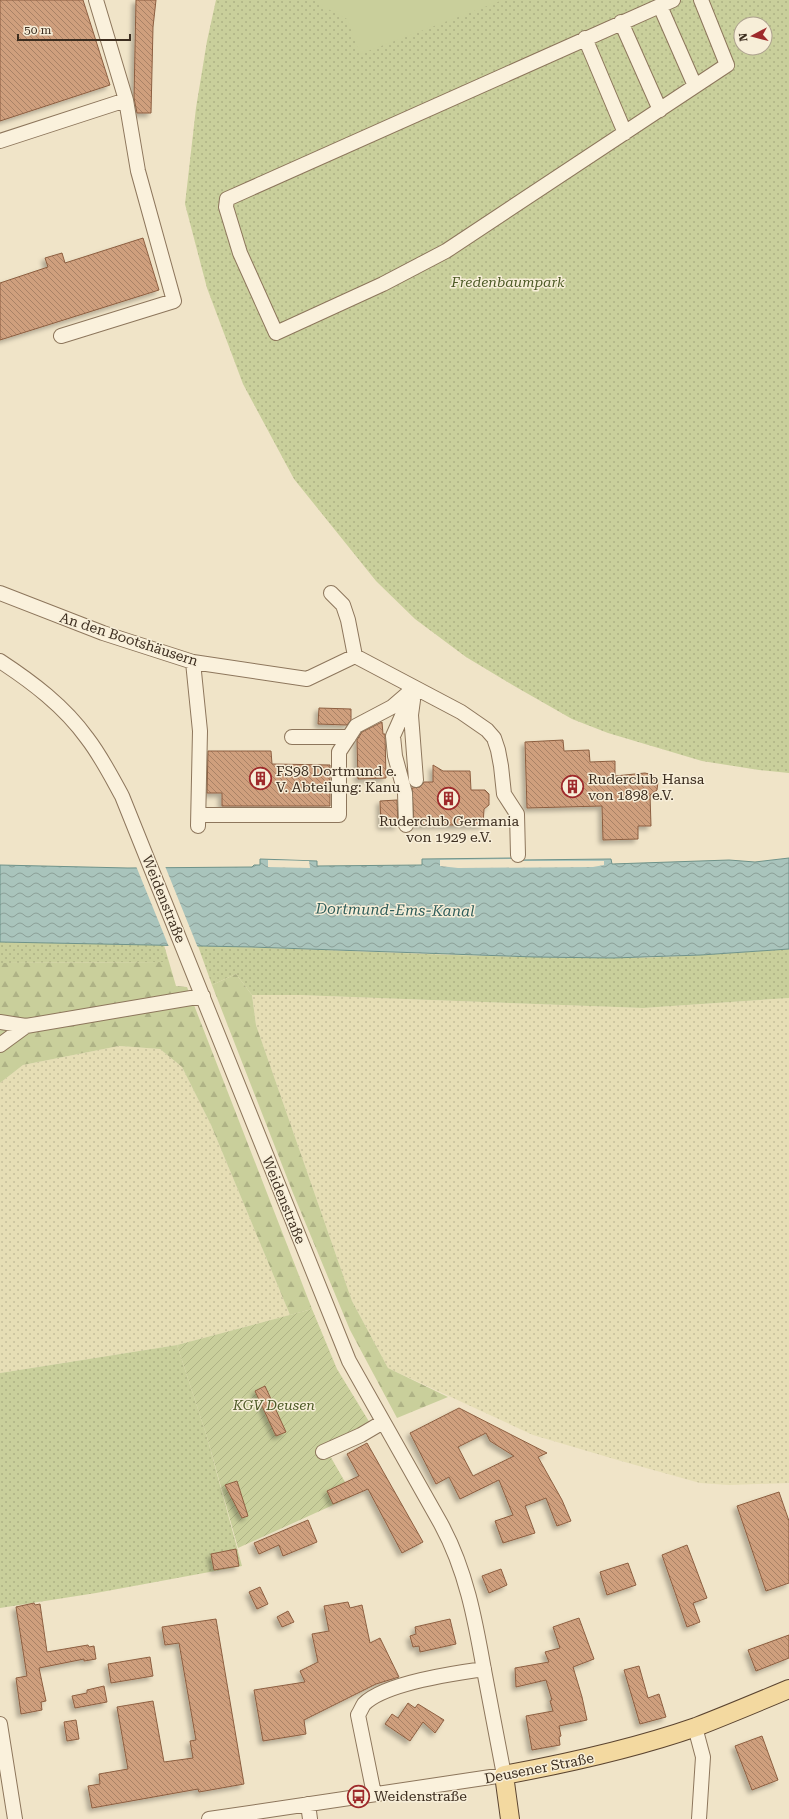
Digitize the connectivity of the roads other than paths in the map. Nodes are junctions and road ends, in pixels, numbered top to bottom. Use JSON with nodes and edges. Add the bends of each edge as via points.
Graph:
{"nodes":[{"id":1,"x":96,"y":0,"type":"edge"},
{"id":2,"x":673,"y":0,"type":"edge"},
{"id":3,"x":701,"y":0,"type":"edge"},
{"id":4,"x":660,"y":6,"type":"junction"},
{"id":5,"x":622,"y":22,"type":"junction"},
{"id":6,"x":584,"y":38,"type":"junction"},
{"id":7,"x":695,"y":86,"type":"junction"},
{"id":8,"x":126,"y":100,"type":"junction"},
{"id":9,"x":660,"y":110,"type":"junction"},
{"id":10,"x":626,"y":133,"type":"junction"},
{"id":11,"x":0,"y":141,"type":"edge"},
{"id":12,"x":61,"y":336,"type":"dead end"},
{"id":13,"x":0,"y":593,"type":"edge"},
{"id":14,"x":331,"y":593,"type":"dead end"},
{"id":15,"x":355,"y":656,"type":"junction"},
{"id":16,"x":0,"y":661,"type":"edge"},
{"id":17,"x":193,"y":662,"type":"junction"},
{"id":18,"x":414,"y":688,"type":"junction"},
{"id":19,"x":292,"y":737,"type":"dead end"},
{"id":20,"x":348,"y":738,"type":"junction"},
{"id":21,"x":416,"y":780,"type":"dead end"},
{"id":22,"x":406,"y":825,"type":"dead end"},
{"id":23,"x":518,"y":855,"type":"dead end"},
{"id":24,"x":203,"y":996,"type":"junction"},
{"id":25,"x":0,"y":1022,"type":"edge"},
{"id":26,"x":26,"y":1026,"type":"junction"},
{"id":27,"x":0,"y":1045,"type":"edge"},
{"id":28,"x":383,"y":1422,"type":"junction"},
{"id":29,"x":323,"y":1452,"type":"dead end"},
{"id":30,"x":484,"y":1669,"type":"junction"},
{"id":31,"x":789,"y":1689,"type":"edge"},
{"id":32,"x":0,"y":1724,"type":"edge"},
{"id":33,"x":695,"y":1727,"type":"junction"},
{"id":34,"x":504,"y":1775,"type":"junction"},
{"id":35,"x":374,"y":1794,"type":"junction"},
{"id":36,"x":308,"y":1804,"type":"junction"},
{"id":37,"x":15,"y":1819,"type":"edge"},
{"id":38,"x":209,"y":1819,"type":"edge"},
{"id":39,"x":310,"y":1819,"type":"edge"},
{"id":40,"x":510,"y":1819,"type":"edge"},
{"id":41,"x":699,"y":1819,"type":"edge"}],
"edges":[{"from":1,"to":8,"type":"street"},
{"from":2,"to":4,"type":"street"},
{"from":3,"to":7,"type":"street","via":[[727,65]]},
{"from":4,"to":5,"type":"street"},
{"from":4,"to":7,"type":"street"},
{"from":5,"to":6,"type":"street"},
{"from":5,"to":9,"type":"street"},
{"from":6,"to":10,"type":"street"},
{"from":6,"to":10,"type":"street","via":[[227,199],[226,207],[240,253],[276,333],[384,284],[446,251]]},
{"from":7,"to":9,"type":"street"},
{"from":8,"to":11,"type":"street"},
{"from":8,"to":12,"type":"street","via":[[138,171],[174,301]]},
{"from":9,"to":10,"type":"street"},
{"from":13,"to":17,"type":"street","name":"An den Bootshäusern","via":[[103,633]]},
{"from":14,"to":15,"type":"street","via":[[343,605]]},
{"from":15,"to":17,"type":"street","name":"An den Bootshäusern","via":[[306,679]]},
{"from":15,"to":18,"type":"street"},
{"from":16,"to":24,"type":"street","name":"Weidenstraße","via":[[48,696],[87,738],[122,796]]},
{"from":17,"to":20,"type":"street","via":[[200,731],[198,820],[339,815],[339,752]]},
{"from":18,"to":20,"type":"street","via":[[392,706],[356,726]]},
{"from":18,"to":21,"type":"street","via":[[411,715]]},
{"from":18,"to":22,"type":"street","via":[[394,736],[394,756],[405,793]]},
{"from":18,"to":23,"type":"street","via":[[461,712],[494,738],[504,794],[517,814]]},
{"from":19,"to":20,"type":"street"},
{"from":24,"to":26,"type":"street"},
{"from":24,"to":28,"type":"street","name":"Weidenstraße","via":[[349,1361]]},
{"from":25,"to":26,"type":"street"},
{"from":26,"to":27,"type":"street"},
{"from":28,"to":29,"type":"street"},
{"from":28,"to":30,"type":"street","name":"Weidenstraße","via":[[455,1551],[470,1598]]},
{"from":30,"to":34,"type":"street","name":"Weidenstraße"},
{"from":30,"to":35,"type":"street","via":[[410,1683],[386,1691],[364,1704],[358,1715]]},
{"from":31,"to":33,"type":"main road","name":"Deusener Straße"},
{"from":32,"to":37,"type":"street"},
{"from":33,"to":34,"type":"main road","name":"Deusener Straße","via":[[598,1756]]},
{"from":33,"to":41,"type":"street","via":[[703,1756]]},
{"from":34,"to":35,"type":"street","name":"Deusener Straße"},
{"from":34,"to":40,"type":"main road"},
{"from":35,"to":36,"type":"street","name":"Deusener Straße"},
{"from":36,"to":38,"type":"street","name":"Deusener Straße"},
{"from":36,"to":39,"type":"street"}]}
